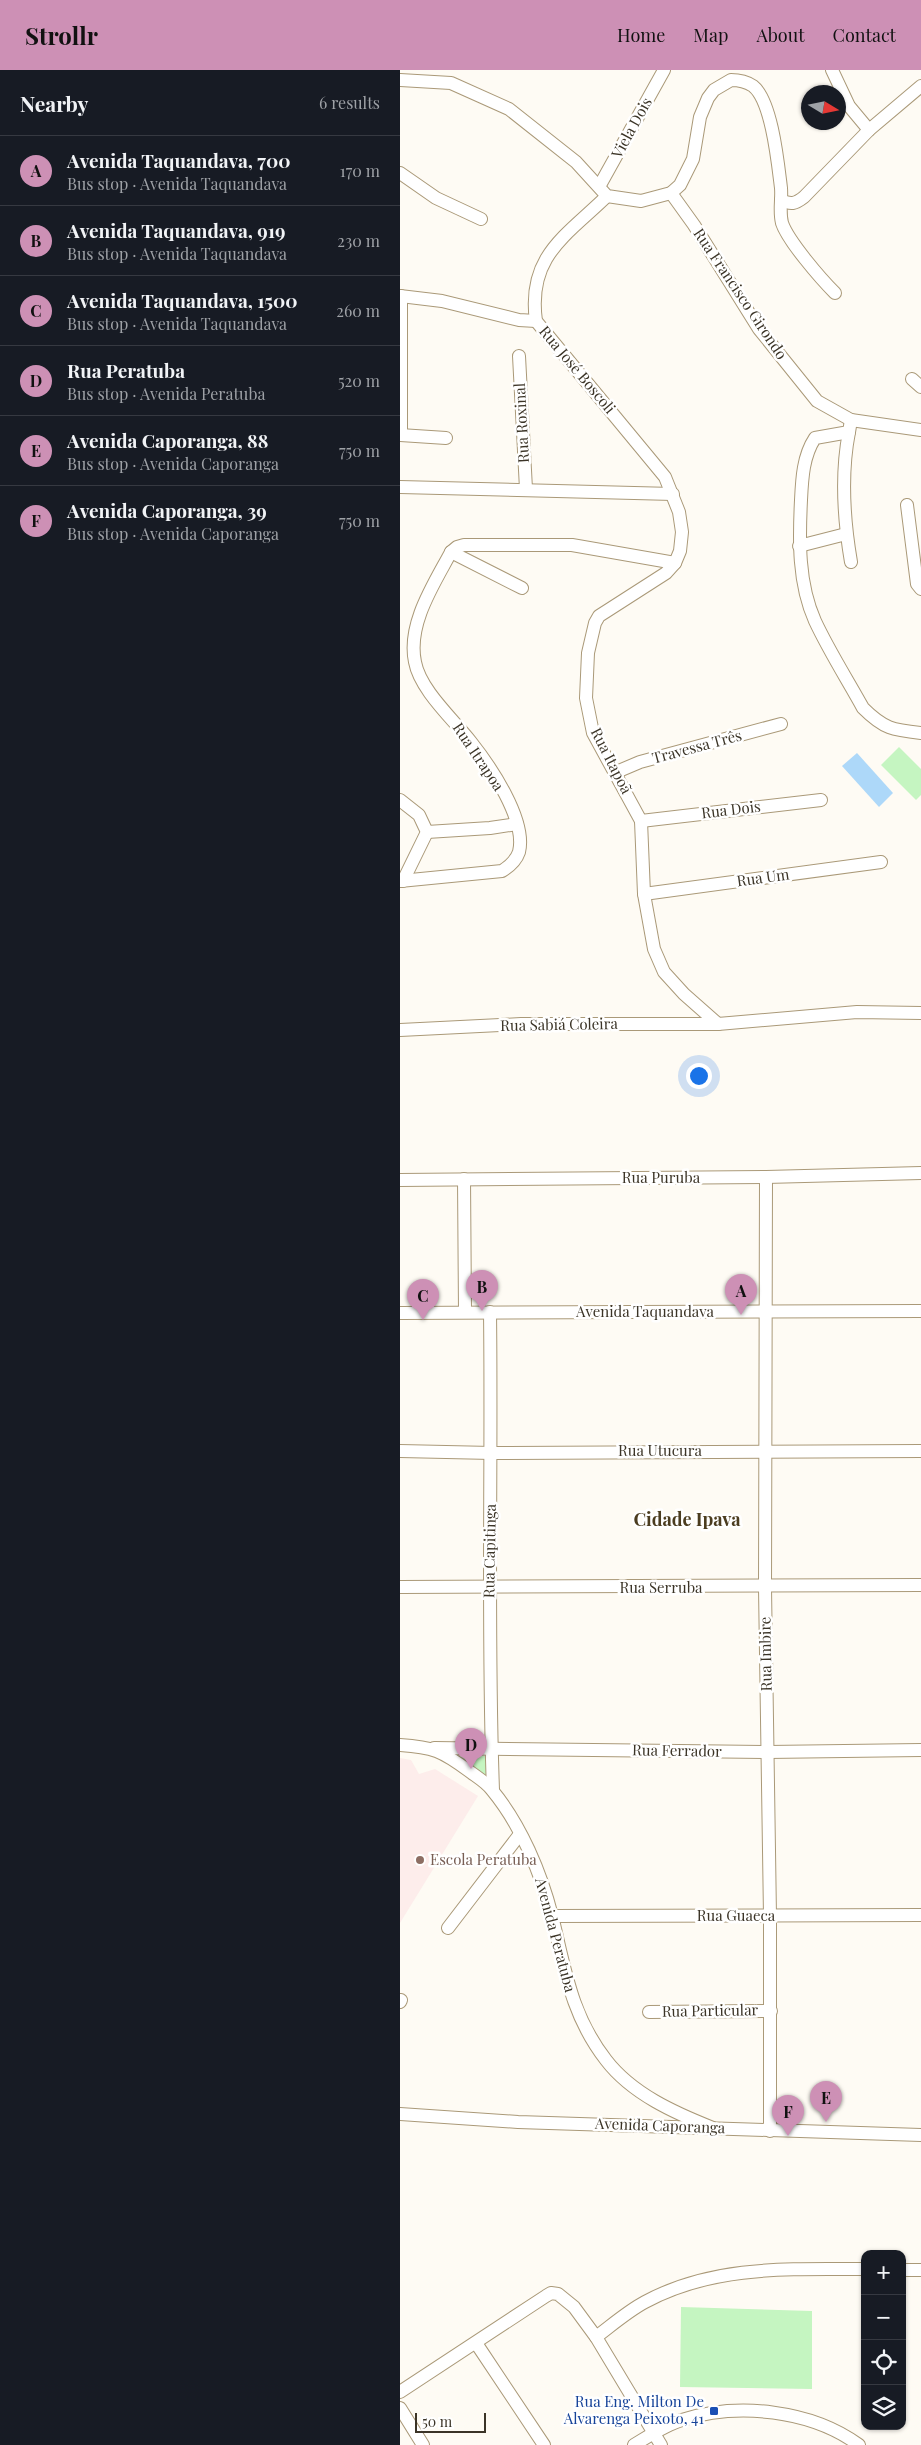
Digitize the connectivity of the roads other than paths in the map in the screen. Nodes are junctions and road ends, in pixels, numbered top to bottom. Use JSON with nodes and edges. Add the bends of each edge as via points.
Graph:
{"nodes":[{"id":1,"x":664,"y":70,"type":"edge"},
{"id":2,"x":832,"y":70,"type":"edge"},
{"id":3,"x":400,"y":80,"type":"edge"},
{"id":4,"x":921,"y":86,"type":"edge"},
{"id":5,"x":869,"y":130,"type":"junction"},
{"id":6,"x":400,"y":173,"type":"edge"},
{"id":7,"x":603,"y":190,"type":"junction"},
{"id":8,"x":671,"y":193,"type":"junction"},
{"id":9,"x":781,"y":200,"type":"junction"},
{"id":10,"x":481,"y":219,"type":"dead end"},
{"id":11,"x":835,"y":293,"type":"dead end"},
{"id":12,"x":400,"y":296,"type":"edge"},
{"id":13,"x":536,"y":321,"type":"junction"},
{"id":14,"x":519,"y":356,"type":"dead end"},
{"id":15,"x":850,"y":426,"type":"junction"},
{"id":16,"x":921,"y":430,"type":"edge"},
{"id":17,"x":401,"y":435,"type":"edge"},
{"id":18,"x":446,"y":438,"type":"dead end"},
{"id":19,"x":400,"y":487,"type":"edge"},
{"id":20,"x":526,"y":489,"type":"junction"},
{"id":21,"x":673,"y":494,"type":"junction"},
{"id":22,"x":907,"y":505,"type":"dead end"},
{"id":23,"x":846,"y":534,"type":"junction"},
{"id":24,"x":799,"y":546,"type":"junction"},
{"id":25,"x":451,"y":552,"type":"junction"},
{"id":26,"x":851,"y":562,"type":"dead end"},
{"id":27,"x":675,"y":563,"type":"junction"},
{"id":28,"x":522,"y":588,"type":"dead end"},
{"id":29,"x":921,"y":589,"type":"edge"},
{"id":30,"x":781,"y":724,"type":"dead end"},
{"id":31,"x":921,"y":733,"type":"edge"},
{"id":32,"x":614,"y":773,"type":"junction"},
{"id":33,"x":400,"y":800,"type":"edge"},
{"id":34,"x":821,"y":800,"type":"dead end"},
{"id":35,"x":641,"y":821,"type":"junction"},
{"id":36,"x":517,"y":824,"type":"junction"},
{"id":37,"x":427,"y":832,"type":"junction"},
{"id":38,"x":881,"y":862,"type":"dead end"},
{"id":39,"x":401,"y":881,"type":"edge"},
{"id":40,"x":644,"y":894,"type":"junction"},
{"id":41,"x":921,"y":1013,"type":"edge"},
{"id":42,"x":718,"y":1024,"type":"junction"},
{"id":43,"x":400,"y":1030,"type":"edge"},
{"id":44,"x":921,"y":1173,"type":"edge"},
{"id":45,"x":766,"y":1177,"type":"junction"},
{"id":46,"x":464,"y":1179,"type":"junction"},
{"id":47,"x":400,"y":1180,"type":"edge"},
{"id":48,"x":767,"y":1311,"type":"junction"},
{"id":49,"x":921,"y":1311,"type":"edge"},
{"id":50,"x":465,"y":1312,"type":"junction"},
{"id":51,"x":490,"y":1312,"type":"junction"},
{"id":52,"x":400,"y":1313,"type":"edge"},
{"id":53,"x":767,"y":1450,"type":"junction"},
{"id":54,"x":400,"y":1451,"type":"edge"},
{"id":55,"x":921,"y":1451,"type":"edge"},
{"id":56,"x":492,"y":1453,"type":"junction"},
{"id":57,"x":921,"y":1585,"type":"edge"},
{"id":58,"x":400,"y":1588,"type":"edge"},
{"id":59,"x":489,"y":1588,"type":"junction"},
{"id":60,"x":765,"y":1588,"type":"junction"},
{"id":61,"x":400,"y":1745,"type":"edge"},
{"id":62,"x":433,"y":1748,"type":"junction"},
{"id":63,"x":491,"y":1749,"type":"junction"},
{"id":64,"x":921,"y":1750,"type":"edge"},
{"id":65,"x":768,"y":1752,"type":"junction"},
{"id":66,"x":493,"y":1790,"type":"junction"},
{"id":67,"x":520,"y":1834,"type":"junction"},
{"id":68,"x":921,"y":1915,"type":"edge"},
{"id":69,"x":552,"y":1916,"type":"junction"},
{"id":70,"x":770,"y":1916,"type":"junction"},
{"id":71,"x":448,"y":1928,"type":"dead end"},
{"id":72,"x":771,"y":2011,"type":"junction"},
{"id":73,"x":649,"y":2012,"type":"dead end"},
{"id":74,"x":400,"y":2114,"type":"edge"},
{"id":75,"x":714,"y":2128,"type":"junction"},
{"id":76,"x":770,"y":2131,"type":"junction"},
{"id":77,"x":921,"y":2135,"type":"edge"},
{"id":78,"x":861,"y":2270,"type":"edge"},
{"id":79,"x":906,"y":2270,"type":"edge"},
{"id":80,"x":921,"y":2270,"type":"edge"},
{"id":81,"x":596,"y":2338,"type":"junction"},
{"id":82,"x":476,"y":2343,"type":"junction"},
{"id":83,"x":400,"y":2392,"type":"edge"},
{"id":84,"x":400,"y":2408,"type":"edge"},
{"id":85,"x":653,"y":2433,"type":"junction"},
{"id":86,"x":423,"y":2445,"type":"edge"},
{"id":87,"x":544,"y":2445,"type":"edge"},
{"id":88,"x":634,"y":2445,"type":"edge"},
{"id":89,"x":661,"y":2445,"type":"edge"},
{"id":90,"x":859,"y":2445,"type":"edge"}],
"edges":[{"from":1,"to":7,"type":"street","name":"Viela Dois"},
{"from":2,"to":5,"type":"street","via":[[849,106]]},
{"from":3,"to":7,"type":"street","via":[[446,82],[509,109],[555,144]]},
{"from":4,"to":5,"type":"street"},
{"from":5,"to":9,"type":"street","via":[[797,203]]},
{"from":6,"to":10,"type":"street","via":[[436,198]]},
{"from":7,"to":8,"type":"street","via":[[641,202]]},
{"from":7,"to":13,"type":"street","name":"Rua José Boscoli","via":[[543,261],[535,289]]},
{"from":8,"to":9,"type":"street","via":[[688,173],[700,117],[708,98],[723,83],[737,80],[753,87],[765,104]]},
{"from":8,"to":15,"type":"street","name":"Rua Francisco Girondo","via":[[759,329],[817,401]]},
{"from":9,"to":11,"type":"street","via":[[782,224]]},
{"from":12,"to":13,"type":"street","via":[[442,301],[519,320]]},
{"from":12,"to":17,"type":"street"},
{"from":13,"to":21,"type":"street","name":"Rua José Boscoli","via":[[665,477]]},
{"from":14,"to":20,"type":"street","name":"Rua Roxinal"},
{"from":15,"to":16,"type":"street","name":"Rua Francisco Girondo"},
{"from":15,"to":23,"type":"street","via":[[845,450]]},
{"from":15,"to":24,"type":"street","via":[[815,438],[807,449]]},
{"from":17,"to":18,"type":"street"},
{"from":19,"to":20,"type":"street"},
{"from":20,"to":21,"type":"street"},
{"from":21,"to":27,"type":"street","via":[[682,532]]},
{"from":22,"to":29,"type":"street","via":[[917,584]]},
{"from":23,"to":24,"type":"street"},
{"from":23,"to":26,"type":"street"},
{"from":24,"to":31,"type":"street","via":[[814,620],[863,708],[893,730]]},
{"from":25,"to":27,"type":"street","via":[[464,545],[572,545]]},
{"from":25,"to":28,"type":"street"},
{"from":25,"to":36,"type":"street","name":"Rua Itrapoa","via":[[416,626],[415,663],[426,687],[490,770]]},
{"from":27,"to":32,"type":"street","name":"Rua Itapoã","via":[[666,573],[599,616],[595,623],[588,653],[586,698],[593,733]]},
{"from":30,"to":32,"type":"street","name":"Travessa Três","via":[[640,762]]},
{"from":32,"to":35,"type":"street","name":"Rua Itapoã"},
{"from":33,"to":37,"type":"street","via":[[419,814]]},
{"from":34,"to":35,"type":"street","name":"Rua Dois"},
{"from":35,"to":40,"type":"street","name":"Rua Itapoã"},
{"from":36,"to":37,"type":"street"},
{"from":36,"to":39,"type":"street","name":"Rua Itrapoa","via":[[519,851],[513,864],[502,871]]},
{"from":37,"to":39,"type":"street"},
{"from":38,"to":40,"type":"street","name":"Rua Um"},
{"from":40,"to":42,"type":"street","name":"Rua Itapoã","via":[[654,949],[664,972]]},
{"from":41,"to":42,"type":"street","via":[[857,1012]]},
{"from":42,"to":43,"type":"street","name":"Rua Sabiá Coleira","via":[[521,1024]]},
{"from":44,"to":45,"type":"street","name":"Rua Puruba"},
{"from":45,"to":46,"type":"street","name":"Rua Puruba"},
{"from":45,"to":48,"type":"street","name":"Rua Imbire"},
{"from":46,"to":47,"type":"street","name":"Rua Puruba"},
{"from":46,"to":50,"type":"street"},
{"from":48,"to":49,"type":"street","name":"Avenida Taquandava"},
{"from":48,"to":51,"type":"street","name":"Avenida Taquandava"},
{"from":48,"to":53,"type":"street","name":"Rua Imbire"},
{"from":50,"to":51,"type":"street","name":"Avenida Taquandava"},
{"from":50,"to":52,"type":"street","name":"Avenida Taquandava"},
{"from":51,"to":56,"type":"street","name":"Rua Capitinga"},
{"from":53,"to":55,"type":"street","name":"Rua Utucura"},
{"from":53,"to":56,"type":"street","name":"Rua Utucura"},
{"from":53,"to":60,"type":"street","name":"Rua Imbire"},
{"from":54,"to":56,"type":"street","name":"Rua Utucura"},
{"from":56,"to":59,"type":"street","name":"Rua Capitinga"},
{"from":57,"to":60,"type":"street","name":"Rua Serruba"},
{"from":58,"to":59,"type":"street","name":"Rua Serruba"},
{"from":59,"to":60,"type":"street","name":"Rua Serruba"},
{"from":59,"to":63,"type":"street","name":"Rua Capitinga"},
{"from":60,"to":65,"type":"street","name":"Rua Imbire"},
{"from":61,"to":62,"type":"street","name":"Avenida Peratuba"},
{"from":62,"to":63,"type":"street","name":"Rua Ferrador"},
{"from":62,"to":66,"type":"street","name":"Avenida Peratuba"},
{"from":63,"to":65,"type":"street","name":"Rua Ferrador"},
{"from":63,"to":66,"type":"street","name":"Rua Capitinga"},
{"from":64,"to":65,"type":"street","name":"Rua Ferrador"},
{"from":65,"to":70,"type":"street","name":"Rua Imbire"},
{"from":66,"to":67,"type":"street","name":"Avenida Peratuba"},
{"from":67,"to":69,"type":"street","name":"Avenida Peratuba"},
{"from":67,"to":71,"type":"street"},
{"from":68,"to":70,"type":"street","name":"Rua Guaeca"},
{"from":69,"to":70,"type":"street","name":"Rua Guaeca"},
{"from":69,"to":75,"type":"street","name":"Avenida Peratuba","via":[[570,1994],[582,2022],[606,2060],[645,2095],[668,2109]]},
{"from":70,"to":72,"type":"street","name":"Rua Imbire"},
{"from":72,"to":73,"type":"street","name":"Rua Particular"},
{"from":72,"to":76,"type":"street","name":"Rua Imbire"},
{"from":74,"to":75,"type":"street","name":"Avenida Caporanga","via":[[518,2122]]},
{"from":75,"to":76,"type":"street","name":"Avenida Caporanga"},
{"from":76,"to":77,"type":"street","name":"Avenida Caporanga"},
{"from":78,"to":81,"type":"street","via":[[733,2272],[707,2277],[644,2302]]},
{"from":79,"to":80,"type":"street"},
{"from":81,"to":82,"type":"street","via":[[566,2298],[551,2293]]},
{"from":81,"to":85,"type":"street"},
{"from":82,"to":83,"type":"street"},
{"from":82,"to":87,"type":"street"},
{"from":84,"to":86,"type":"street"},
{"from":85,"to":88,"type":"street"},
{"from":85,"to":89,"type":"street"},
{"from":85,"to":90,"type":"street","via":[[692,2417],[771,2412],[811,2420]]}]}
